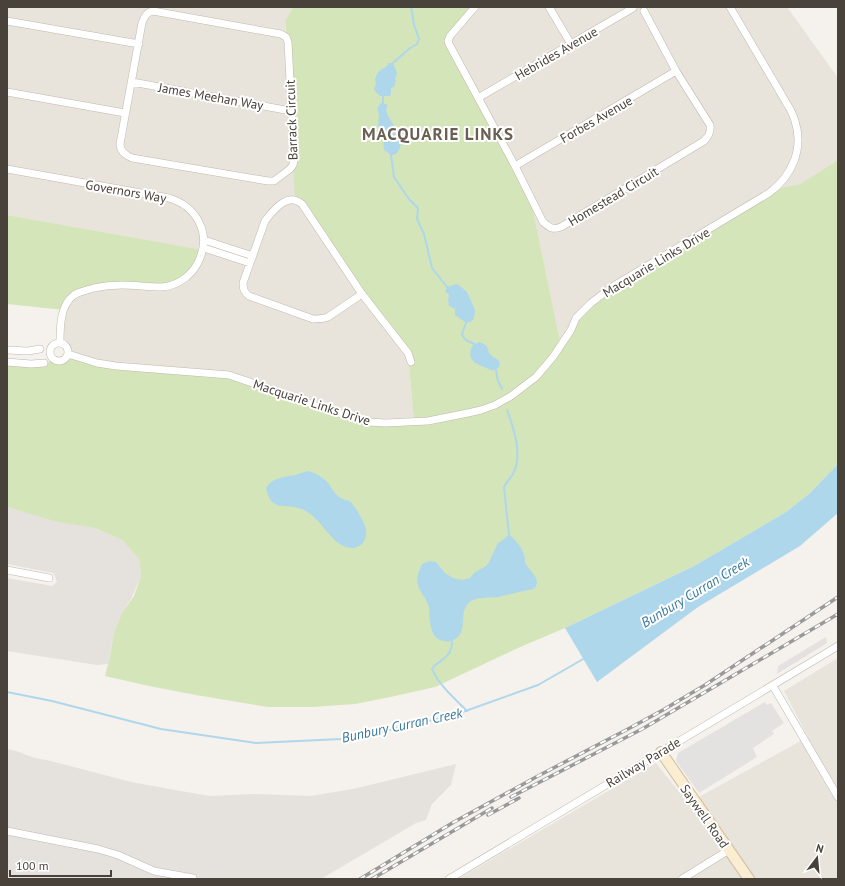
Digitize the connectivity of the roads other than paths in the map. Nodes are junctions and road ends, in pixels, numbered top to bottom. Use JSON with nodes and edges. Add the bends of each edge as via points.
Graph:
{"nodes":[{"id":1,"x":475,"y":7,"type":"edge"},
{"id":2,"x":549,"y":7,"type":"edge"},
{"id":3,"x":633,"y":7,"type":"edge"},
{"id":4,"x":730,"y":7,"type":"edge"},
{"id":5,"x":646,"y":9,"type":"edge"},
{"id":6,"x":7,"y":21,"type":"edge"},
{"id":7,"x":139,"y":44,"type":"junction"},
{"id":8,"x":571,"y":44,"type":"junction"},
{"id":9,"x":676,"y":71,"type":"junction"},
{"id":10,"x":132,"y":82,"type":"junction"},
{"id":11,"x":7,"y":92,"type":"edge"},
{"id":12,"x":478,"y":98,"type":"junction"},
{"id":13,"x":291,"y":111,"type":"junction"},
{"id":14,"x":125,"y":114,"type":"junction"},
{"id":15,"x":515,"y":166,"type":"junction"},
{"id":16,"x":7,"y":169,"type":"edge"},
{"id":17,"x":204,"y":240,"type":"junction"},
{"id":18,"x":204,"y":248,"type":"junction"},
{"id":19,"x":251,"y":260,"type":"junction"},
{"id":20,"x":362,"y":294,"type":"junction"},
{"id":21,"x":60,"y":343,"type":"junction"},
{"id":22,"x":40,"y":349,"type":"dead end"},
{"id":23,"x":7,"y":350,"type":"edge"},
{"id":24,"x":68,"y":354,"type":"junction"},
{"id":25,"x":7,"y":362,"type":"edge"},
{"id":26,"x":411,"y":362,"type":"dead end"},
{"id":27,"x":44,"y":363,"type":"dead end"},
{"id":28,"x":7,"y":570,"type":"edge"},
{"id":29,"x":49,"y":578,"type":"dead end"},
{"id":30,"x":838,"y":646,"type":"edge"},
{"id":31,"x":773,"y":686,"type":"junction"},
{"id":32,"x":661,"y":752,"type":"junction"},
{"id":33,"x":838,"y":797,"type":"edge"},
{"id":34,"x":7,"y":831,"type":"edge"},
{"id":35,"x":729,"y":850,"type":"junction"},
{"id":36,"x":193,"y":878,"type":"edge"},
{"id":37,"x":449,"y":879,"type":"edge"},
{"id":38,"x":682,"y":879,"type":"edge"},
{"id":39,"x":749,"y":879,"type":"edge"}],
"edges":[{"from":1,"to":12,"type":"street","name":"Homestead Circuit","via":[[448,41]]},
{"from":2,"to":8,"type":"street"},
{"from":3,"to":5,"type":"street","via":[[638,11]]},
{"from":3,"to":8,"type":"street","name":"Hebrides Avenue"},
{"from":4,"to":24,"type":"street","name":"Macquarie Links Drive","via":[[795,120],[798,148],[786,176],[769,193],[602,294],[576,318],[546,366],[511,396],[495,405],[428,421],[368,422],[229,375],[116,366]]},
{"from":5,"to":9,"type":"street","name":"Homestead Circuit"},
{"from":6,"to":7,"type":"street"},
{"from":7,"to":10,"type":"street","name":"Barrack Circuit"},
{"from":7,"to":13,"type":"street","name":"Barrack Circuit","via":[[144,18],[153,11],[281,34],[288,42]]},
{"from":8,"to":12,"type":"street","name":"Hebrides Avenue"},
{"from":9,"to":15,"type":"street","name":"Forbes Avenue"},
{"from":9,"to":15,"type":"street","name":"Homestead Circuit","via":[[710,124],[709,136],[561,227],[555,229],[543,222]]},
{"from":10,"to":13,"type":"street","name":"James Meehan Way"},
{"from":10,"to":14,"type":"street","name":"Barrack Circuit"},
{"from":11,"to":14,"type":"street"},
{"from":12,"to":15,"type":"street","name":"Homestead Circuit"},
{"from":13,"to":14,"type":"street","name":"Barrack Circuit","via":[[293,165],[274,181],[132,158],[122,152],[120,146]]},
{"from":16,"to":17,"type":"street","name":"Governors Way","via":[[175,200],[188,208],[197,218]]},
{"from":17,"to":18,"type":"street","name":"Governors Way"},
{"from":17,"to":19,"type":"street"},
{"from":18,"to":19,"type":"street"},
{"from":18,"to":21,"type":"street","name":"Governors Way","via":[[193,271],[176,284],[162,287],[107,286],[73,296],[60,320]]},
{"from":19,"to":20,"type":"street","via":[[243,283],[244,293],[313,319],[328,317]]},
{"from":19,"to":20,"type":"street","via":[[265,221],[285,201],[297,200]]},
{"from":20,"to":26,"type":"street","via":[[408,353]]},
{"from":21,"to":24,"type":"street","via":[[67,347]]},
{"from":21,"to":24,"type":"street","via":[[51,347],[52,358],[60,361]]},
{"from":22,"to":23,"type":"street"},
{"from":25,"to":27,"type":"street"},
{"from":28,"to":29,"type":"street"},
{"from":30,"to":31,"type":"street","name":"Railway Parade"},
{"from":31,"to":32,"type":"street","name":"Railway Parade"},
{"from":31,"to":33,"type":"street"},
{"from":32,"to":35,"type":"street","name":"Saywell Road"},
{"from":32,"to":37,"type":"street","name":"Railway Parade"},
{"from":34,"to":36,"type":"street","via":[[98,849],[154,871]]},
{"from":35,"to":38,"type":"street"},
{"from":35,"to":39,"type":"street","name":"Saywell Road"}]}
